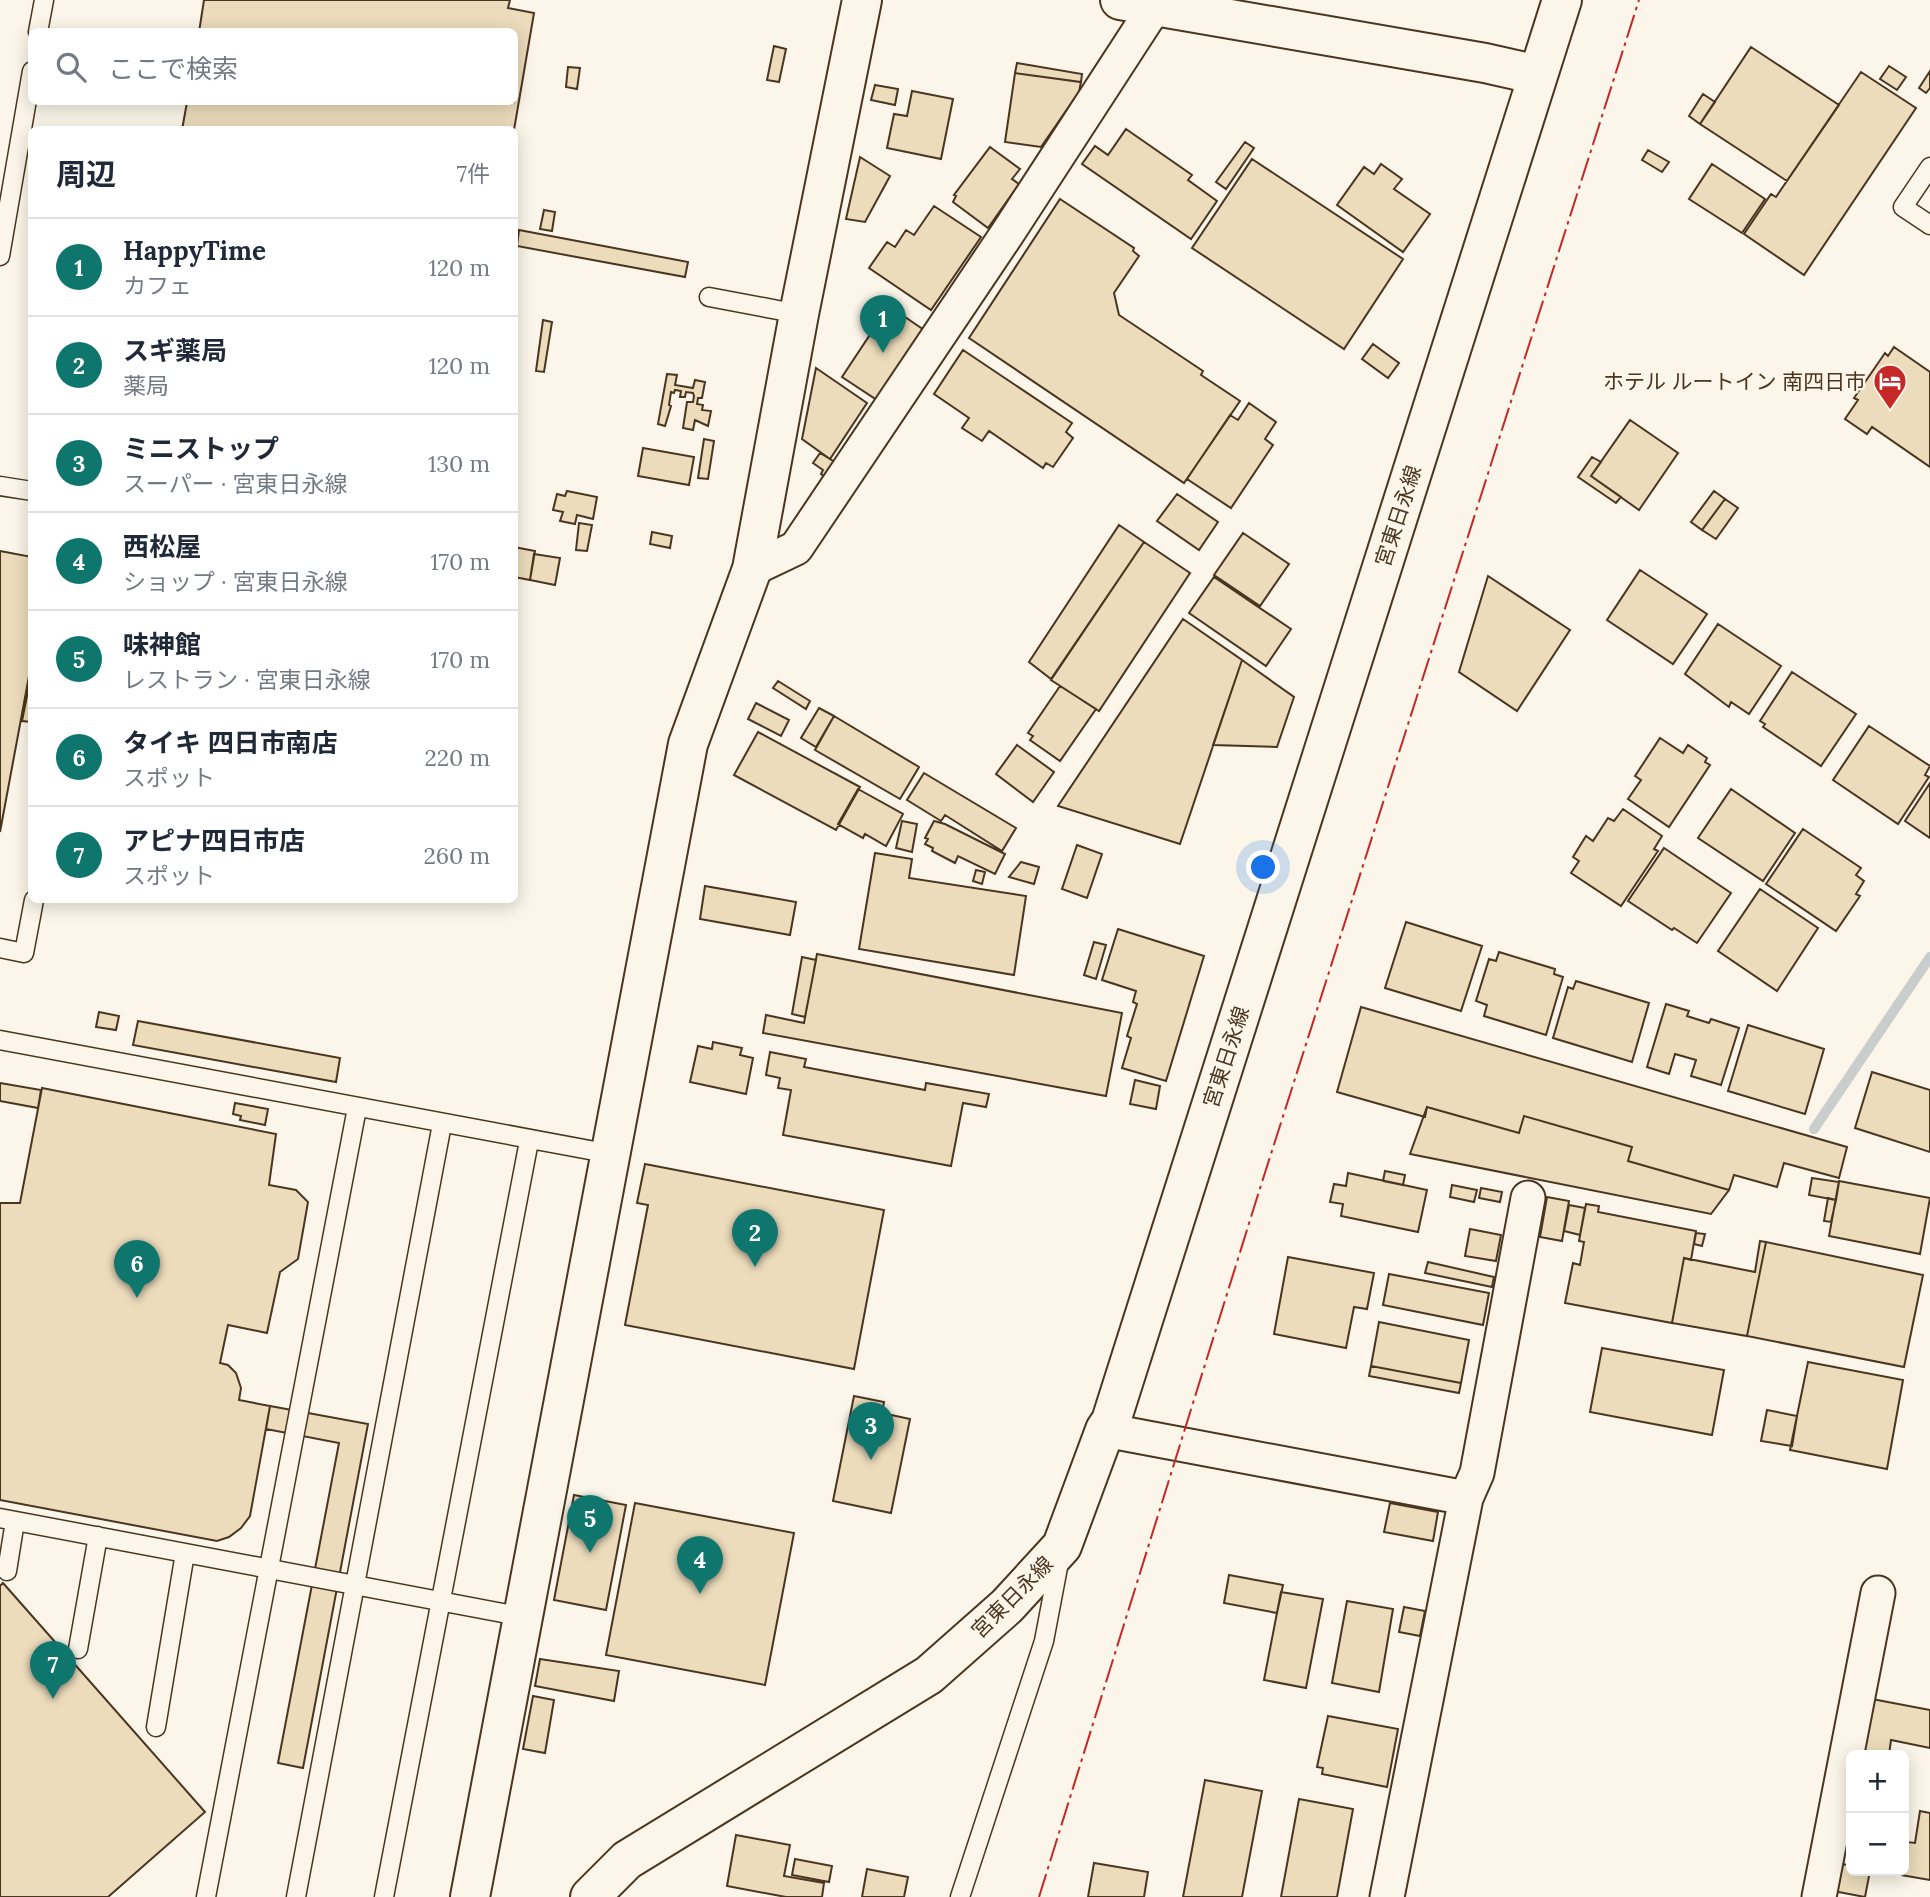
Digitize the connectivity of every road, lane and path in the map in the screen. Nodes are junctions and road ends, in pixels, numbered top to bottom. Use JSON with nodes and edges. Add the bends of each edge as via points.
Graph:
{"nodes":[{"id":1,"x":44,"y":0,"type":"edge"},
{"id":2,"x":862,"y":0,"type":"edge"},
{"id":3,"x":1562,"y":0,"type":"edge"},
{"id":4,"x":1145,"y":2,"type":"edge"},
{"id":5,"x":39,"y":28,"type":"edge"},
{"id":6,"x":1538,"y":75,"type":"junction"},
{"id":7,"x":28,"y":94,"type":"edge"},
{"id":8,"x":1930,"y":167,"type":"edge"},
{"id":9,"x":1930,"y":225,"type":"edge"},
{"id":10,"x":0,"y":256,"type":"edge"},
{"id":11,"x":709,"y":297,"type":"dead end"},
{"id":12,"x":799,"y":314,"type":"junction"},
{"id":13,"x":0,"y":486,"type":"edge"},
{"id":14,"x":28,"y":490,"type":"edge"},
{"id":15,"x":752,"y":569,"type":"junction"},
{"id":16,"x":33,"y":903,"type":"edge"},
{"id":17,"x":0,"y":948,"type":"edge"},
{"id":18,"x":0,"y":1041,"type":"edge"},
{"id":19,"x":358,"y":1108,"type":"junction"},
{"id":20,"x":442,"y":1124,"type":"junction"},
{"id":21,"x":529,"y":1141,"type":"junction"},
{"id":22,"x":611,"y":1154,"type":"junction"},
{"id":23,"x":1528,"y":1198,"type":"dead end"},
{"id":24,"x":1105,"y":1430,"type":"junction"},
{"id":25,"x":1466,"y":1498,"type":"junction"},
{"id":26,"x":7,"y":1519,"type":"edge"},
{"id":27,"x":98,"y":1536,"type":"junction"},
{"id":28,"x":1062,"y":1546,"type":"junction"},
{"id":29,"x":185,"y":1553,"type":"junction"},
{"id":30,"x":269,"y":1569,"type":"junction"},
{"id":31,"x":7,"y":1571,"type":"dead end"},
{"id":32,"x":355,"y":1585,"type":"junction"},
{"id":33,"x":1878,"y":1593,"type":"dead end"},
{"id":34,"x":441,"y":1601,"type":"junction"},
{"id":35,"x":524,"y":1617,"type":"junction"},
{"id":36,"x":78,"y":1649,"type":"dead end"},
{"id":37,"x":156,"y":1727,"type":"dead end"},
{"id":38,"x":206,"y":1897,"type":"edge"},
{"id":39,"x":296,"y":1897,"type":"edge"},
{"id":40,"x":384,"y":1897,"type":"edge"},
{"id":41,"x":470,"y":1897,"type":"edge"},
{"id":42,"x":590,"y":1897,"type":"edge"},
{"id":43,"x":960,"y":1897,"type":"edge"},
{"id":44,"x":1387,"y":1897,"type":"edge"},
{"id":45,"x":1819,"y":1897,"type":"edge"}],
"edges":[{"from":1,"to":5,"type":"lane"},
{"from":2,"to":12,"type":"street"},
{"from":3,"to":6,"type":"street","name":"宮東日永線"},
{"from":4,"to":6,"type":"street"},
{"from":4,"to":15,"type":"street","via":[[1009,231],[796,548]]},
{"from":6,"to":24,"type":"street","name":"宮東日永線"},
{"from":7,"to":10,"type":"lane"},
{"from":8,"to":9,"type":"lane","via":[[1903,207]]},
{"from":11,"to":12,"type":"lane"},
{"from":12,"to":15,"type":"street"},
{"from":13,"to":14,"type":"lane"},
{"from":15,"to":22,"type":"street","via":[[688,744]]},
{"from":16,"to":17,"type":"lane","via":[[24,953]]},
{"from":18,"to":19,"type":"lane"},
{"from":19,"to":20,"type":"lane"},
{"from":19,"to":30,"type":"lane"},
{"from":20,"to":21,"type":"lane"},
{"from":20,"to":32,"type":"lane"},
{"from":21,"to":22,"type":"lane"},
{"from":21,"to":34,"type":"lane"},
{"from":22,"to":35,"type":"street"},
{"from":23,"to":25,"type":"street","via":[[1477,1473]]},
{"from":24,"to":25,"type":"street"},
{"from":24,"to":28,"type":"street","name":"宮東日永線"},
{"from":25,"to":44,"type":"street"},
{"from":26,"to":27,"type":"lane"},
{"from":26,"to":31,"type":"lane"},
{"from":27,"to":29,"type":"lane"},
{"from":27,"to":36,"type":"lane"},
{"from":28,"to":42,"type":"street","name":"宮東日永線","via":[[1007,1606],[929,1675],[627,1860]]},
{"from":28,"to":43,"type":"lane","via":[[1044,1641]]},
{"from":29,"to":30,"type":"lane"},
{"from":29,"to":37,"type":"lane"},
{"from":30,"to":32,"type":"lane"},
{"from":30,"to":38,"type":"lane"},
{"from":32,"to":34,"type":"lane"},
{"from":32,"to":39,"type":"lane"},
{"from":33,"to":45,"type":"street"},
{"from":34,"to":35,"type":"lane"},
{"from":34,"to":40,"type":"lane"},
{"from":35,"to":41,"type":"street"}]}
